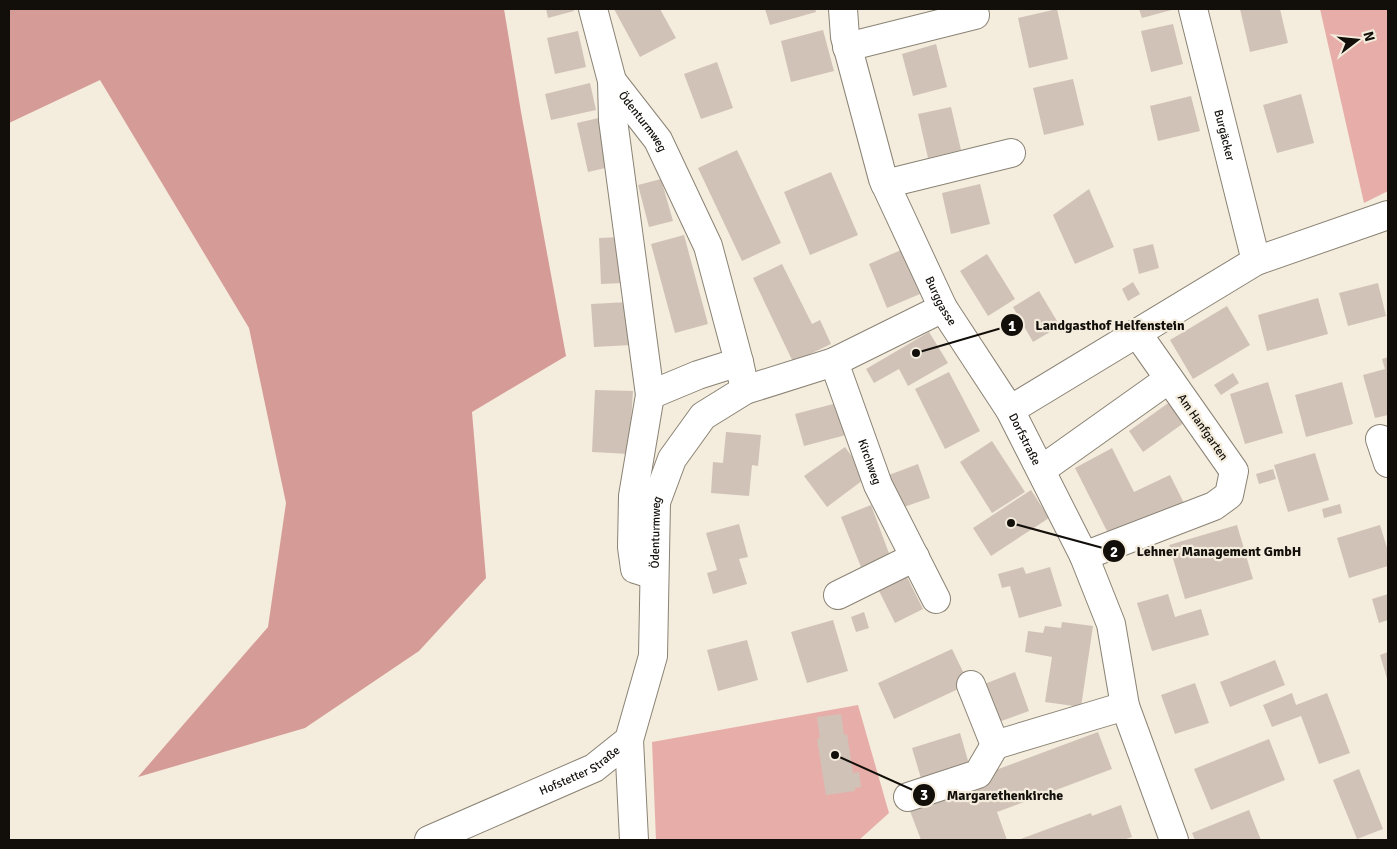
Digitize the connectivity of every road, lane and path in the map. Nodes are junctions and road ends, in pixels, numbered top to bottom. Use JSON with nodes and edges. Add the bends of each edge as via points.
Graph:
{"nodes":[{"id":1,"x":593,"y":9,"type":"edge"},
{"id":2,"x":843,"y":9,"type":"edge"},
{"id":3,"x":1193,"y":9,"type":"edge"},
{"id":4,"x":975,"y":15,"type":"dead end"},
{"id":5,"x":847,"y":47,"type":"junction"},
{"id":6,"x":612,"y":81,"type":"junction"},
{"id":7,"x":1011,"y":153,"type":"dead end"},
{"id":8,"x":885,"y":184,"type":"junction"},
{"id":9,"x":1388,"y":215,"type":"edge"},
{"id":10,"x":1256,"y":261,"type":"junction"},
{"id":11,"x":943,"y":308,"type":"junction"},
{"id":12,"x":1137,"y":333,"type":"junction"},
{"id":13,"x":739,"y":362,"type":"junction"},
{"id":14,"x":834,"y":362,"type":"junction"},
{"id":15,"x":1169,"y":379,"type":"junction"},
{"id":16,"x":745,"y":390,"type":"junction"},
{"id":17,"x":650,"y":395,"type":"junction"},
{"id":18,"x":1010,"y":410,"type":"junction"},
{"id":19,"x":1041,"y":470,"type":"junction"},
{"id":20,"x":1084,"y":556,"type":"junction"},
{"id":21,"x":915,"y":557,"type":"junction"},
{"id":22,"x":654,"y":575,"type":"junction"},
{"id":23,"x":838,"y":595,"type":"dead end"},
{"id":24,"x":936,"y":599,"type":"dead end"},
{"id":25,"x":972,"y":685,"type":"dead end"},
{"id":26,"x":1125,"y":706,"type":"junction"},
{"id":27,"x":629,"y":740,"type":"junction"},
{"id":28,"x":995,"y":745,"type":"junction"},
{"id":29,"x":908,"y":798,"type":"dead end"},
{"id":30,"x":429,"y":840,"type":"edge"},
{"id":31,"x":634,"y":840,"type":"edge"},
{"id":32,"x":1174,"y":840,"type":"edge"}],
"edges":[{"from":1,"to":6,"type":"street","name":"Ödenturmweg"},
{"from":2,"to":5,"type":"street","name":"Burggasse"},
{"from":3,"to":10,"type":"street","name":"Burgäcker"},
{"from":4,"to":5,"type":"street"},
{"from":5,"to":8,"type":"street","name":"Burggasse"},
{"from":6,"to":13,"type":"street","name":"Ödenturmweg","via":[[658,140],[708,246]]},
{"from":6,"to":17,"type":"street","name":"Ödenturmweg","via":[[616,147]]},
{"from":7,"to":8,"type":"street"},
{"from":8,"to":11,"type":"street","name":"Burggasse"},
{"from":9,"to":10,"type":"street","name":"Dorfstraße"},
{"from":10,"to":12,"type":"street","name":"Dorfstraße"},
{"from":11,"to":14,"type":"street","name":"Ödenturmweg"},
{"from":11,"to":18,"type":"street","name":"Burggasse"},
{"from":12,"to":15,"type":"street","name":"Am Hanfgarten"},
{"from":12,"to":18,"type":"street","name":"Dorfstraße"},
{"from":13,"to":16,"type":"street","name":"Ödenturmweg"},
{"from":13,"to":17,"type":"street"},
{"from":14,"to":16,"type":"street","name":"Ödenturmweg"},
{"from":14,"to":21,"type":"street","name":"Kirchweg","via":[[878,485]]},
{"from":15,"to":19,"type":"street"},
{"from":15,"to":20,"type":"street","name":"Am Hanfgarten","via":[[1234,471],[1229,495],[1214,506]]},
{"from":16,"to":22,"type":"street","name":"Ödenturmweg","via":[[703,416],[672,459],[656,502]]},
{"from":17,"to":22,"type":"street","name":"Ödenturmweg","via":[[633,496],[632,547],[635,569]]},
{"from":18,"to":19,"type":"street","name":"Dorfstraße"},
{"from":19,"to":20,"type":"street","name":"Dorfstraße"},
{"from":20,"to":26,"type":"street","name":"Dorfstraße","via":[[1110,624]]},
{"from":21,"to":23,"type":"street"},
{"from":21,"to":24,"type":"street","name":"Kirchweg"},
{"from":22,"to":27,"type":"street","name":"Hofstetter Straße","via":[[653,656]]},
{"from":25,"to":28,"type":"street"},
{"from":26,"to":28,"type":"street"},
{"from":26,"to":32,"type":"street","name":"Dorfstraße"},
{"from":27,"to":30,"type":"street","name":"Hofstetter Straße","via":[[594,768]]},
{"from":27,"to":31,"type":"street"},
{"from":28,"to":29,"type":"street","via":[[978,774]]}]}
